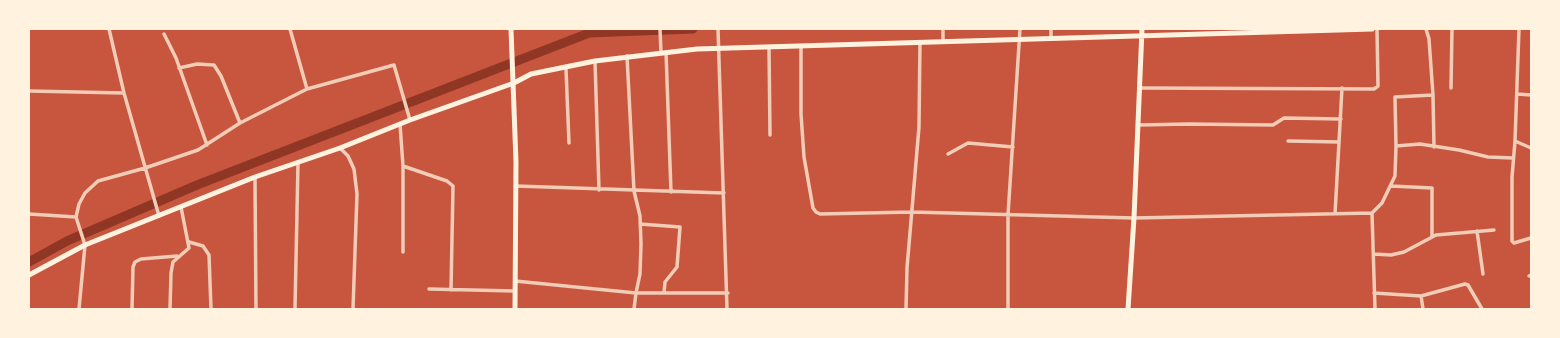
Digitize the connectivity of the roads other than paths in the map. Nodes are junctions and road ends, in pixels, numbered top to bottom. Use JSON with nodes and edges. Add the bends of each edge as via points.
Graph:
{"nodes":[{"id":1,"x":110,"y":29,"type":"edge"},
{"id":2,"x":290,"y":29,"type":"edge"},
{"id":3,"x":511,"y":29,"type":"edge"},
{"id":4,"x":660,"y":29,"type":"edge"},
{"id":5,"x":718,"y":29,"type":"edge"},
{"id":6,"x":1051,"y":29,"type":"edge"},
{"id":7,"x":1372,"y":29,"type":"edge"},
{"id":8,"x":1377,"y":29,"type":"edge"},
{"id":9,"x":1426,"y":29,"type":"edge"},
{"id":10,"x":1452,"y":29,"type":"edge"},
{"id":11,"x":1519,"y":29,"type":"edge"},
{"id":12,"x":1020,"y":30,"type":"edge"},
{"id":13,"x":1329,"y":30,"type":"edge"},
{"id":14,"x":943,"y":31,"type":"edge"},
{"id":15,"x":1142,"y":32,"type":"edge"},
{"id":16,"x":164,"y":34,"type":"dead end"},
{"id":17,"x":1020,"y":38,"type":"junction"},
{"id":18,"x":1051,"y":38,"type":"junction"},
{"id":19,"x":943,"y":41,"type":"junction"},
{"id":20,"x":920,"y":42,"type":"junction"},
{"id":21,"x":718,"y":47,"type":"junction"},
{"id":22,"x":769,"y":47,"type":"junction"},
{"id":23,"x":801,"y":47,"type":"junction"},
{"id":24,"x":664,"y":52,"type":"junction"},
{"id":25,"x":627,"y":56,"type":"junction"},
{"id":26,"x":595,"y":62,"type":"junction"},
{"id":27,"x":179,"y":68,"type":"junction"},
{"id":28,"x":566,"y":69,"type":"junction"},
{"id":29,"x":514,"y":83,"type":"junction"},
{"id":30,"x":1140,"y":88,"type":"junction"},
{"id":31,"x":1342,"y":88,"type":"junction"},
{"id":32,"x":1451,"y":88,"type":"dead end"},
{"id":33,"x":307,"y":89,"type":"junction"},
{"id":34,"x":29,"y":91,"type":"edge"},
{"id":35,"x":124,"y":93,"type":"junction"},
{"id":36,"x":1517,"y":94,"type":"junction"},
{"id":37,"x":1433,"y":95,"type":"junction"},
{"id":38,"x":1531,"y":95,"type":"edge"},
{"id":39,"x":410,"y":120,"type":"junction"},
{"id":40,"x":1341,"y":120,"type":"junction"},
{"id":41,"x":240,"y":123,"type":"junction"},
{"id":42,"x":400,"y":124,"type":"junction"},
{"id":43,"x":1138,"y":125,"type":"junction"},
{"id":44,"x":770,"y":135,"type":"dead end"},
{"id":45,"x":1288,"y":141,"type":"dead end"},
{"id":46,"x":1515,"y":141,"type":"junction"},
{"id":47,"x":1339,"y":142,"type":"junction"},
{"id":48,"x":569,"y":143,"type":"dead end"},
{"id":49,"x":207,"y":145,"type":"junction"},
{"id":50,"x":1396,"y":146,"type":"junction"},
{"id":51,"x":1013,"y":147,"type":"junction"},
{"id":52,"x":1434,"y":147,"type":"junction"},
{"id":53,"x":340,"y":148,"type":"junction"},
{"id":54,"x":1531,"y":148,"type":"edge"},
{"id":55,"x":948,"y":154,"type":"dead end"},
{"id":56,"x":1513,"y":158,"type":"junction"},
{"id":57,"x":298,"y":163,"type":"junction"},
{"id":58,"x":403,"y":166,"type":"junction"},
{"id":59,"x":145,"y":168,"type":"junction"},
{"id":60,"x":255,"y":177,"type":"junction"},
{"id":61,"x":516,"y":186,"type":"junction"},
{"id":62,"x":1391,"y":186,"type":"junction"},
{"id":63,"x":599,"y":190,"type":"junction"},
{"id":64,"x":634,"y":191,"type":"junction"},
{"id":65,"x":671,"y":192,"type":"junction"},
{"id":66,"x":724,"y":193,"type":"junction"},
{"id":67,"x":181,"y":207,"type":"junction"},
{"id":68,"x":912,"y":212,"type":"junction"},
{"id":69,"x":1372,"y":213,"type":"junction"},
{"id":70,"x":29,"y":214,"type":"edge"},
{"id":71,"x":1335,"y":214,"type":"junction"},
{"id":72,"x":1008,"y":215,"type":"junction"},
{"id":73,"x":159,"y":216,"type":"junction"},
{"id":74,"x":76,"y":217,"type":"junction"},
{"id":75,"x":1134,"y":218,"type":"junction"},
{"id":76,"x":640,"y":224,"type":"junction"},
{"id":77,"x":1494,"y":230,"type":"dead end"},
{"id":78,"x":1477,"y":231,"type":"junction"},
{"id":79,"x":1432,"y":236,"type":"junction"},
{"id":80,"x":1531,"y":238,"type":"edge"},
{"id":81,"x":189,"y":242,"type":"junction"},
{"id":82,"x":84,"y":246,"type":"junction"},
{"id":83,"x":403,"y":252,"type":"dead end"},
{"id":84,"x":1374,"y":254,"type":"junction"},
{"id":85,"x":179,"y":256,"type":"junction"},
{"id":86,"x":1483,"y":274,"type":"dead end"},
{"id":87,"x":29,"y":275,"type":"edge"},
{"id":88,"x":515,"y":281,"type":"junction"},
{"id":89,"x":429,"y":289,"type":"dead end"},
{"id":90,"x":451,"y":290,"type":"junction"},
{"id":91,"x":515,"y":291,"type":"junction"},
{"id":92,"x":636,"y":292,"type":"junction"},
{"id":93,"x":664,"y":293,"type":"junction"},
{"id":94,"x":728,"y":293,"type":"junction"},
{"id":95,"x":1374,"y":293,"type":"junction"},
{"id":96,"x":1421,"y":296,"type":"junction"},
{"id":97,"x":79,"y":309,"type":"edge"},
{"id":98,"x":132,"y":309,"type":"edge"},
{"id":99,"x":170,"y":309,"type":"edge"},
{"id":100,"x":211,"y":309,"type":"edge"},
{"id":101,"x":256,"y":309,"type":"edge"},
{"id":102,"x":295,"y":309,"type":"edge"},
{"id":103,"x":353,"y":309,"type":"edge"},
{"id":104,"x":515,"y":309,"type":"edge"},
{"id":105,"x":634,"y":309,"type":"edge"},
{"id":106,"x":727,"y":309,"type":"edge"},
{"id":107,"x":906,"y":309,"type":"edge"},
{"id":108,"x":1008,"y":309,"type":"edge"},
{"id":109,"x":1128,"y":309,"type":"edge"},
{"id":110,"x":1375,"y":309,"type":"edge"},
{"id":111,"x":1423,"y":309,"type":"edge"},
{"id":112,"x":1482,"y":309,"type":"edge"}],
"edges":[{"from":1,"to":35,"type":"street"},
{"from":2,"to":33,"type":"street"},
{"from":3,"to":29,"type":"main road"},
{"from":4,"to":24,"type":"street"},
{"from":5,"to":21,"type":"street"},
{"from":6,"to":18,"type":"street"},
{"from":7,"to":13,"type":"main road"},
{"from":8,"to":31,"type":"street","via":[[1378,86],[1374,89]]},
{"from":9,"to":37,"type":"street"},
{"from":10,"to":32,"type":"street"},
{"from":11,"to":36,"type":"street"},
{"from":12,"to":17,"type":"street"},
{"from":13,"to":15,"type":"main road"},
{"from":14,"to":19,"type":"street"},
{"from":15,"to":18,"type":"main road"},
{"from":15,"to":30,"type":"main road"},
{"from":16,"to":27,"type":"street"},
{"from":17,"to":18,"type":"main road"},
{"from":17,"to":19,"type":"main road"},
{"from":17,"to":51,"type":"street"},
{"from":19,"to":20,"type":"main road"},
{"from":20,"to":23,"type":"main road"},
{"from":20,"to":68,"type":"street"},
{"from":21,"to":22,"type":"main road"},
{"from":21,"to":24,"type":"main road"},
{"from":21,"to":66,"type":"street"},
{"from":22,"to":23,"type":"main road"},
{"from":22,"to":44,"type":"street"},
{"from":23,"to":68,"type":"street","via":[[804,157],[813,208],[820,214]]},
{"from":24,"to":25,"type":"main road"},
{"from":24,"to":65,"type":"street"},
{"from":25,"to":26,"type":"main road"},
{"from":25,"to":64,"type":"street"},
{"from":26,"to":28,"type":"main road"},
{"from":26,"to":63,"type":"street"},
{"from":27,"to":41,"type":"street","via":[[209,63],[214,65]]},
{"from":27,"to":49,"type":"street"},
{"from":28,"to":29,"type":"main road","via":[[531,74]]},
{"from":28,"to":48,"type":"street"},
{"from":29,"to":39,"type":"main road"},
{"from":29,"to":61,"type":"main road"},
{"from":30,"to":31,"type":"street"},
{"from":30,"to":43,"type":"main road"},
{"from":31,"to":40,"type":"street"},
{"from":33,"to":39,"type":"street","via":[[394,65]]},
{"from":33,"to":41,"type":"street"},
{"from":34,"to":35,"type":"street"},
{"from":35,"to":59,"type":"street"},
{"from":36,"to":38,"type":"street"},
{"from":36,"to":46,"type":"street"},
{"from":37,"to":50,"type":"street","via":[[1395,97]]},
{"from":37,"to":52,"type":"street"},
{"from":39,"to":42,"type":"main road"},
{"from":40,"to":43,"type":"street","via":[[1284,118],[1273,126]]},
{"from":40,"to":47,"type":"street"},
{"from":41,"to":49,"type":"street"},
{"from":42,"to":53,"type":"main road"},
{"from":42,"to":58,"type":"street"},
{"from":43,"to":75,"type":"main road"},
{"from":45,"to":47,"type":"street"},
{"from":46,"to":54,"type":"street"},
{"from":46,"to":56,"type":"street"},
{"from":47,"to":71,"type":"street"},
{"from":49,"to":59,"type":"street"},
{"from":50,"to":52,"type":"street","via":[[1420,144]]},
{"from":50,"to":62,"type":"street","via":[[1395,176]]},
{"from":51,"to":55,"type":"street","via":[[968,143]]},
{"from":51,"to":72,"type":"street"},
{"from":52,"to":56,"type":"street","via":[[1488,157]]},
{"from":53,"to":57,"type":"main road"},
{"from":53,"to":103,"type":"street","via":[[351,162],[356,187]]},
{"from":56,"to":80,"type":"street","via":[[1512,240],[1514,243]]},
{"from":57,"to":60,"type":"main road"},
{"from":57,"to":102,"type":"street"},
{"from":58,"to":83,"type":"street"},
{"from":58,"to":90,"type":"street","via":[[446,181],[453,186]]},
{"from":59,"to":73,"type":"street"},
{"from":59,"to":74,"type":"street","via":[[98,182],[85,193]]},
{"from":60,"to":67,"type":"main road"},
{"from":60,"to":101,"type":"street"},
{"from":61,"to":63,"type":"street"},
{"from":61,"to":88,"type":"main road"},
{"from":62,"to":69,"type":"street","via":[[1382,203]]},
{"from":62,"to":79,"type":"street","via":[[1432,188]]},
{"from":63,"to":64,"type":"street"},
{"from":64,"to":65,"type":"street"},
{"from":64,"to":76,"type":"street"},
{"from":65,"to":66,"type":"street"},
{"from":66,"to":94,"type":"street"},
{"from":67,"to":73,"type":"main road"},
{"from":67,"to":81,"type":"street"},
{"from":68,"to":72,"type":"street"},
{"from":68,"to":107,"type":"street"},
{"from":69,"to":71,"type":"street"},
{"from":69,"to":84,"type":"street"},
{"from":70,"to":74,"type":"street"},
{"from":71,"to":75,"type":"street"},
{"from":72,"to":75,"type":"street"},
{"from":72,"to":108,"type":"street"},
{"from":73,"to":82,"type":"main road"},
{"from":74,"to":82,"type":"street"},
{"from":75,"to":109,"type":"main road"},
{"from":76,"to":92,"type":"street","via":[[640,274]]},
{"from":76,"to":93,"type":"street","via":[[680,227],[677,267],[665,282]]},
{"from":77,"to":78,"type":"street"},
{"from":78,"to":79,"type":"street"},
{"from":78,"to":86,"type":"street"},
{"from":79,"to":84,"type":"street","via":[[1404,252],[1391,255]]},
{"from":81,"to":85,"type":"street","via":[[189,249]]},
{"from":81,"to":100,"type":"street","via":[[203,246],[209,255]]},
{"from":82,"to":87,"type":"main road"},
{"from":82,"to":97,"type":"street"},
{"from":84,"to":95,"type":"street"},
{"from":85,"to":98,"type":"street","via":[[141,259],[134,262]]},
{"from":85,"to":99,"type":"street","via":[[173,262],[171,273]]},
{"from":88,"to":91,"type":"main road"},
{"from":88,"to":92,"type":"street"},
{"from":89,"to":90,"type":"street"},
{"from":90,"to":91,"type":"street"},
{"from":91,"to":104,"type":"main road"},
{"from":92,"to":93,"type":"street"},
{"from":92,"to":105,"type":"street"},
{"from":93,"to":94,"type":"street"},
{"from":94,"to":106,"type":"street"},
{"from":95,"to":96,"type":"street"},
{"from":95,"to":110,"type":"street"},
{"from":96,"to":111,"type":"street"},
{"from":96,"to":112,"type":"street","via":[[1465,284]]}]}
